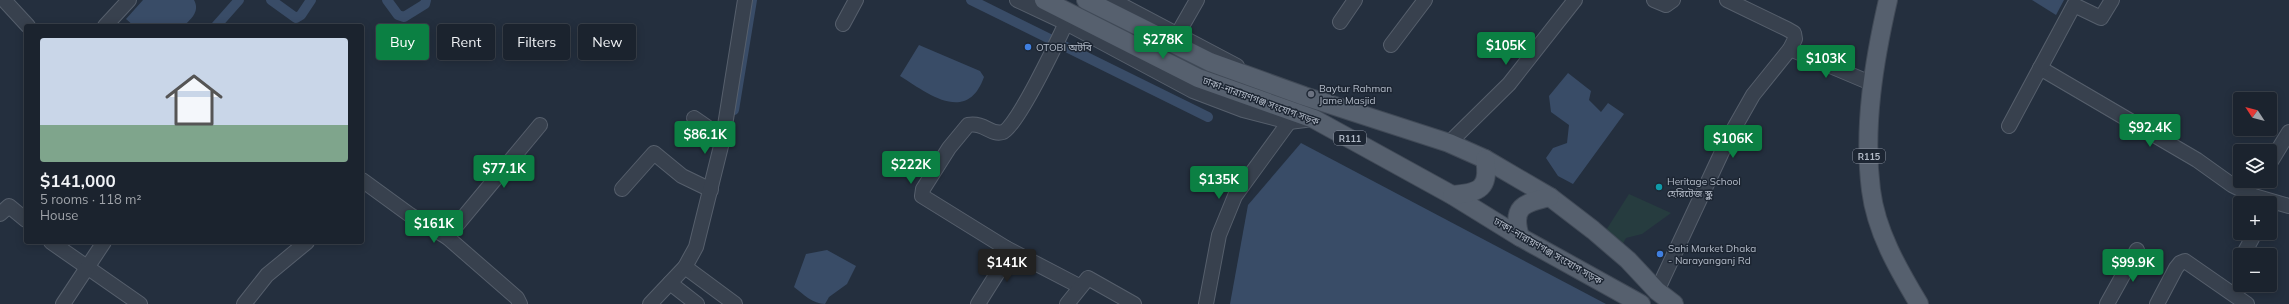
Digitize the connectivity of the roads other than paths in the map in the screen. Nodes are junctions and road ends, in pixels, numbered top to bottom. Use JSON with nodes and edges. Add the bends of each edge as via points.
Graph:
{"nodes":[{"id":1,"x":129,"y":0,"type":"edge"},
{"id":2,"x":745,"y":0,"type":"edge"},
{"id":3,"x":856,"y":0,"type":"edge"},
{"id":4,"x":1017,"y":0,"type":"edge"},
{"id":5,"x":1044,"y":0,"type":"edge"},
{"id":6,"x":1086,"y":0,"type":"edge"},
{"id":7,"x":1112,"y":0,"type":"edge"},
{"id":8,"x":1197,"y":0,"type":"edge"},
{"id":9,"x":1355,"y":0,"type":"edge"},
{"id":10,"x":1425,"y":0,"type":"edge"},
{"id":11,"x":1576,"y":0,"type":"edge"},
{"id":12,"x":1654,"y":0,"type":"edge"},
{"id":13,"x":1673,"y":0,"type":"edge"},
{"id":14,"x":1727,"y":0,"type":"edge"},
{"id":15,"x":1888,"y":0,"type":"edge"},
{"id":16,"x":2112,"y":0,"type":"edge"},
{"id":17,"x":6,"y":1,"type":"edge"},
{"id":18,"x":1340,"y":22,"type":"dead end"},
{"id":19,"x":26,"y":24,"type":"edge"},
{"id":20,"x":108,"y":24,"type":"edge"},
{"id":21,"x":843,"y":24,"type":"dead end"},
{"id":22,"x":1063,"y":28,"type":"junction"},
{"id":23,"x":1177,"y":35,"type":"junction"},
{"id":24,"x":1391,"y":45,"type":"dead end"},
{"id":25,"x":1790,"y":49,"type":"junction"},
{"id":26,"x":2040,"y":68,"type":"junction"},
{"id":27,"x":1249,"y":77,"type":"junction"},
{"id":28,"x":1872,"y":84,"type":"junction"},
{"id":29,"x":694,"y":118,"type":"dead end"},
{"id":30,"x":1314,"y":119,"type":"junction"},
{"id":31,"x":1289,"y":122,"type":"junction"},
{"id":32,"x":540,"y":125,"type":"dead end"},
{"id":33,"x":2008,"y":126,"type":"dead end"},
{"id":34,"x":2289,"y":132,"type":"edge"},
{"id":35,"x":722,"y":138,"type":"junction"},
{"id":36,"x":1449,"y":143,"type":"junction"},
{"id":37,"x":2277,"y":152,"type":"edge"},
{"id":38,"x":1485,"y":158,"type":"junction"},
{"id":39,"x":364,"y":183,"type":"edge"},
{"id":40,"x":622,"y":189,"type":"dead end"},
{"id":41,"x":710,"y":190,"type":"junction"},
{"id":42,"x":1452,"y":195,"type":"junction"},
{"id":43,"x":2254,"y":196,"type":"edge"},
{"id":44,"x":1550,"y":197,"type":"junction"},
{"id":45,"x":2277,"y":203,"type":"edge"},
{"id":46,"x":2289,"y":206,"type":"edge"},
{"id":47,"x":0,"y":214,"type":"edge"},
{"id":48,"x":24,"y":218,"type":"edge"},
{"id":49,"x":447,"y":237,"type":"junction"},
{"id":50,"x":1520,"y":237,"type":"junction"},
{"id":51,"x":54,"y":244,"type":"edge"},
{"id":52,"x":103,"y":244,"type":"edge"},
{"id":53,"x":305,"y":244,"type":"edge"},
{"id":54,"x":1006,"y":248,"type":"junction"},
{"id":55,"x":2137,"y":250,"type":"dead end"},
{"id":56,"x":87,"y":267,"type":"junction"},
{"id":57,"x":685,"y":267,"type":"junction"},
{"id":58,"x":670,"y":283,"type":"junction"},
{"id":59,"x":1079,"y":286,"type":"junction"},
{"id":60,"x":1657,"y":291,"type":"junction"},
{"id":61,"x":63,"y":304,"type":"edge"},
{"id":62,"x":140,"y":304,"type":"edge"},
{"id":63,"x":244,"y":304,"type":"edge"},
{"id":64,"x":520,"y":304,"type":"edge"},
{"id":65,"x":650,"y":304,"type":"edge"},
{"id":66,"x":697,"y":304,"type":"edge"},
{"id":67,"x":735,"y":304,"type":"edge"},
{"id":68,"x":978,"y":304,"type":"edge"},
{"id":69,"x":1066,"y":304,"type":"edge"},
{"id":70,"x":1134,"y":304,"type":"edge"},
{"id":71,"x":1206,"y":304,"type":"edge"},
{"id":72,"x":1642,"y":304,"type":"edge"},
{"id":73,"x":1674,"y":304,"type":"edge"},
{"id":74,"x":1919,"y":304,"type":"edge"},
{"id":75,"x":2106,"y":304,"type":"edge"},
{"id":76,"x":2157,"y":304,"type":"edge"},
{"id":77,"x":2247,"y":304,"type":"edge"}],
"edges":[{"from":1,"to":20,"type":"street"},
{"from":2,"to":35,"type":"street"},
{"from":3,"to":21,"type":"street"},
{"from":4,"to":22,"type":"street"},
{"from":5,"to":30,"type":"main road","name":"ঢাকা-নারায়ণগঞ্জ সংযোগ সড়ক","number":"R111","via":[[1198,78]]},
{"from":6,"to":27,"type":"main road","name":"ঢাকা-নারায়ণগঞ্জ সংযোগ সড়ক","via":[[1204,59]]},
{"from":7,"to":23,"type":"street"},
{"from":8,"to":23,"type":"street"},
{"from":9,"to":18,"type":"street"},
{"from":10,"to":24,"type":"street"},
{"from":11,"to":36,"type":"street","via":[[1508,84]]},
{"from":12,"to":13,"type":"street","via":[[1666,5]]},
{"from":14,"to":25,"type":"street","via":[[1794,33],[1795,39]]},
{"from":15,"to":28,"type":"main road","number":"R115"},
{"from":16,"to":26,"type":"street","via":[[2101,18],[2074,5]]},
{"from":17,"to":19,"type":"street"},
{"from":22,"to":31,"type":"street","via":[[1193,91],[1243,110]]},
{"from":22,"to":54,"type":"street","via":[[1034,90],[1005,132],[997,134],[978,124],[968,125],[949,148],[923,189],[922,196]]},
{"from":23,"to":27,"type":"street","via":[[1233,62]]},
{"from":25,"to":28,"type":"street"},
{"from":25,"to":60,"type":"street","via":[[1753,95],[1728,139]]},
{"from":26,"to":33,"type":"street"},
{"from":26,"to":43,"type":"street"},
{"from":27,"to":36,"type":"main road","name":"ঢাকা-নারায়ণগঞ্জ সংযোগ সড়ক"},
{"from":28,"to":74,"type":"main road","number":"R115","via":[[1869,145],[1871,191],[1882,232],[1899,271]]},
{"from":29,"to":35,"type":"street"},
{"from":30,"to":31,"type":"street"},
{"from":30,"to":42,"type":"main road","name":"ঢাকা-নারায়ণগঞ্জ সংযোগ সড়ক","number":"R111"},
{"from":31,"to":71,"type":"street","via":[[1235,196],[1219,235]]},
{"from":32,"to":49,"type":"street"},
{"from":34,"to":37,"type":"street"},
{"from":35,"to":41,"type":"street"},
{"from":36,"to":38,"type":"main road","name":"ঢাকা-নারায়ণগঞ্জ সংযোগ সড়ক"},
{"from":38,"to":42,"type":"main road","via":[[1487,176],[1483,186],[1472,193]]},
{"from":38,"to":44,"type":"main road","name":"ঢাকা-নারায়ণগঞ্জ সংযোগ সড়ক"},
{"from":39,"to":49,"type":"street"},
{"from":40,"to":41,"type":"street","via":[[654,153],[682,176]]},
{"from":41,"to":57,"type":"street","via":[[696,247]]},
{"from":42,"to":50,"type":"main road","name":"ঢাকা-নারায়ণগঞ্জ সংযোগ সড়ক","number":"R111"},
{"from":44,"to":50,"type":"main road","via":[[1526,203],[1520,209],[1516,223]]},
{"from":44,"to":60,"type":"main road","name":"ঢাকা-নারায়ণগঞ্জ সংযোগ সড়ক","via":[[1622,255]]},
{"from":45,"to":46,"type":"street"},
{"from":47,"to":48,"type":"street","via":[[9,206]]},
{"from":49,"to":64,"type":"street"},
{"from":50,"to":72,"type":"main road","name":"ঢাকা-নারায়ণগঞ্জ সংযোগ সড়ক","number":"R111"},
{"from":51,"to":56,"type":"street"},
{"from":52,"to":56,"type":"street"},
{"from":53,"to":63,"type":"street","via":[[267,275]]},
{"from":54,"to":59,"type":"street"},
{"from":54,"to":68,"type":"street","via":[[1000,269]]},
{"from":55,"to":75,"type":"street"},
{"from":56,"to":61,"type":"street"},
{"from":56,"to":62,"type":"street"},
{"from":57,"to":58,"type":"street"},
{"from":57,"to":67,"type":"street"},
{"from":58,"to":65,"type":"street"},
{"from":58,"to":66,"type":"street"},
{"from":59,"to":69,"type":"street"},
{"from":59,"to":70,"type":"street","via":[[1086,278],[1091,278]]},
{"from":60,"to":73,"type":"main road","name":"ঢাকা-নারায়ণগঞ্জ সংযোগ সড়ক"},
{"from":76,"to":77,"type":"street","via":[[2176,268],[2185,261]]}]}
